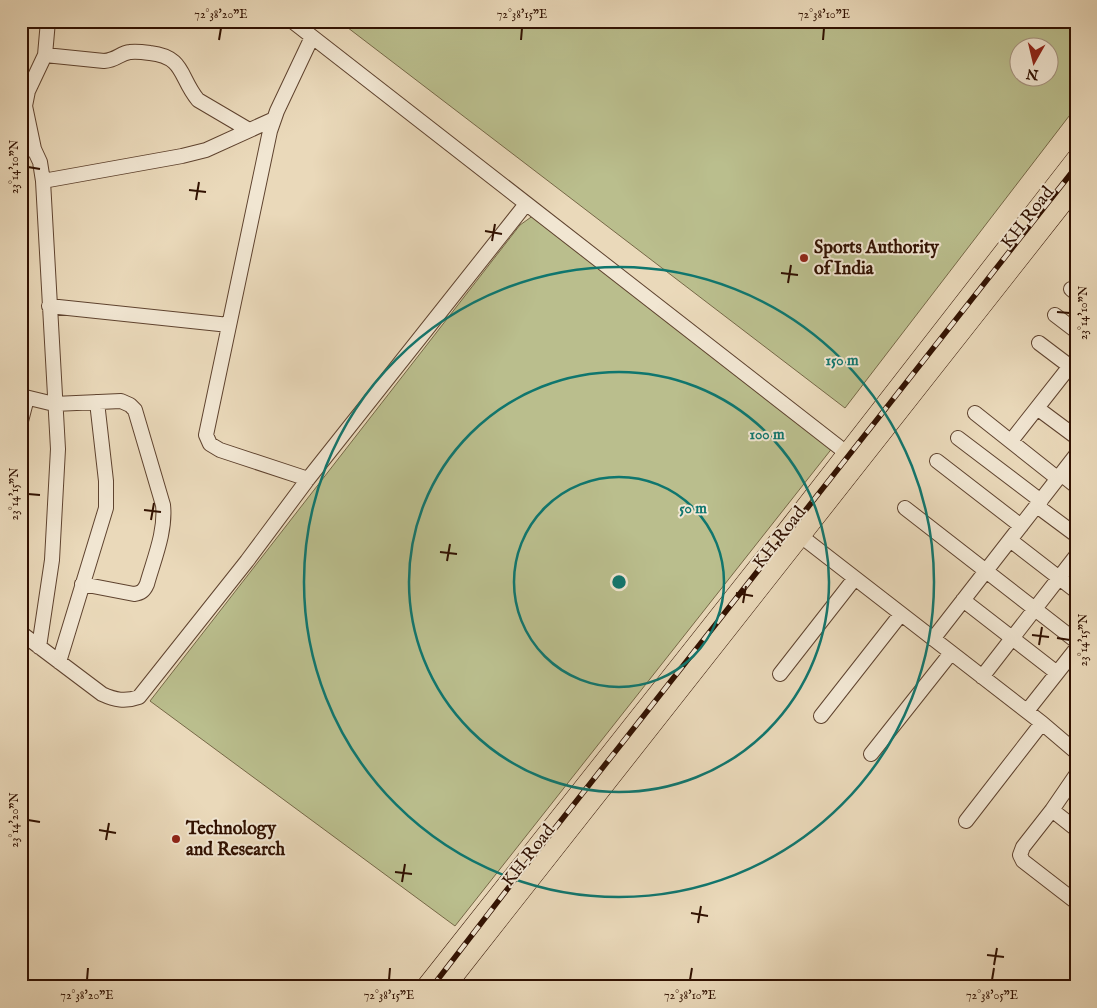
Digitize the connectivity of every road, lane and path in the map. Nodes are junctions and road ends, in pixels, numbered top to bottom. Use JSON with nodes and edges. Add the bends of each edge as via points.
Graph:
{"nodes":[{"id":1,"x":48,"y":21,"type":"edge"},
{"id":2,"x":292,"y":21,"type":"edge"},
{"id":3,"x":312,"y":37,"type":"junction"},
{"id":4,"x":44,"y":55,"type":"junction"},
{"id":5,"x":274,"y":119,"type":"junction"},
{"id":6,"x":249,"y":130,"type":"junction"},
{"id":7,"x":28,"y":149,"type":"edge"},
{"id":8,"x":1076,"y":158,"type":"edge"},
{"id":9,"x":43,"y":181,"type":"junction"},
{"id":10,"x":1076,"y":187,"type":"edge"},
{"id":11,"x":526,"y":204,"type":"junction"},
{"id":12,"x":50,"y":306,"type":"junction"},
{"id":13,"x":1055,"y":315,"type":"dead end"},
{"id":14,"x":229,"y":325,"type":"junction"},
{"id":15,"x":1076,"y":331,"type":"edge"},
{"id":16,"x":1039,"y":343,"type":"dead end"},
{"id":17,"x":1073,"y":368,"type":"edge"},
{"id":18,"x":24,"y":397,"type":"edge"},
{"id":19,"x":96,"y":402,"type":"junction"},
{"id":20,"x":54,"y":404,"type":"junction"},
{"id":21,"x":1037,"y":408,"type":"junction"},
{"id":22,"x":975,"y":413,"type":"dead end"},
{"id":23,"x":21,"y":421,"type":"edge"},
{"id":24,"x":1076,"y":437,"type":"edge"},
{"id":25,"x":958,"y":438,"type":"dead end"},
{"id":26,"x":1011,"y":441,"type":"junction"},
{"id":27,"x":1076,"y":456,"type":"edge"},
{"id":28,"x":853,"y":458,"type":"junction"},
{"id":29,"x":937,"y":461,"type":"dead end"},
{"id":30,"x":1059,"y":476,"type":"junction"},
{"id":31,"x":308,"y":478,"type":"junction"},
{"id":32,"x":1076,"y":486,"type":"edge"},
{"id":33,"x":1039,"y":503,"type":"junction"},
{"id":34,"x":905,"y":508,"type":"dead end"},
{"id":35,"x":1021,"y":526,"type":"junction"},
{"id":36,"x":795,"y":532,"type":"junction"},
{"id":37,"x":1076,"y":535,"type":"edge"},
{"id":38,"x":1010,"y":540,"type":"junction"},
{"id":39,"x":1076,"y":556,"type":"edge"},
{"id":40,"x":986,"y":571,"type":"junction"},
{"id":41,"x":1059,"y":577,"type":"junction"},
{"id":42,"x":855,"y":578,"type":"junction"},
{"id":43,"x":82,"y":584,"type":"junction"},
{"id":44,"x":1076,"y":591,"type":"edge"},
{"id":45,"x":963,"y":600,"type":"junction"},
{"id":46,"x":1034,"y":609,"type":"junction"},
{"id":47,"x":901,"y":614,"type":"junction"},
{"id":48,"x":21,"y":633,"type":"edge"},
{"id":49,"x":933,"y":638,"type":"junction"},
{"id":50,"x":1012,"y":638,"type":"junction"},
{"id":51,"x":1076,"y":641,"type":"edge"},
{"id":52,"x":39,"y":647,"type":"junction"},
{"id":53,"x":1076,"y":649,"type":"edge"},
{"id":54,"x":951,"y":652,"type":"junction"},
{"id":55,"x":59,"y":662,"type":"junction"},
{"id":56,"x":1057,"y":673,"type":"junction"},
{"id":57,"x":780,"y":674,"type":"dead end"},
{"id":58,"x":982,"y":677,"type":"junction"},
{"id":59,"x":1027,"y":711,"type":"junction"},
{"id":60,"x":821,"y":716,"type":"dead end"},
{"id":61,"x":1042,"y":723,"type":"junction"},
{"id":62,"x":1076,"y":752,"type":"edge"},
{"id":63,"x":871,"y":754,"type":"dead end"},
{"id":64,"x":1076,"y":775,"type":"edge"},
{"id":65,"x":1052,"y":810,"type":"junction"},
{"id":66,"x":966,"y":821,"type":"dead end"},
{"id":67,"x":1076,"y":829,"type":"edge"},
{"id":68,"x":1076,"y":902,"type":"edge"},
{"id":69,"x":425,"y":987,"type":"edge"},
{"id":70,"x":446,"y":987,"type":"edge"}],
"edges":[{"from":1,"to":4,"type":"street"},
{"from":2,"to":3,"type":"street"},
{"from":3,"to":5,"type":"street"},
{"from":3,"to":11,"type":"street"},
{"from":4,"to":6,"type":"street","via":[[112,61],[132,51],[160,54],[176,63],[198,100]]},
{"from":4,"to":7,"type":"street","via":[[25,106]]},
{"from":5,"to":6,"type":"street"},
{"from":5,"to":14,"type":"street"},
{"from":6,"to":9,"type":"street","via":[[206,150],[182,156]]},
{"from":7,"to":9,"type":"street","via":[[40,162]]},
{"from":8,"to":28,"type":"main road","name":"KH Road"},
{"from":9,"to":12,"type":"street"},
{"from":10,"to":28,"type":"main road","name":"KH Road"},
{"from":11,"to":28,"type":"street"},
{"from":11,"to":31,"type":"street"},
{"from":12,"to":14,"type":"street"},
{"from":12,"to":20,"type":"street"},
{"from":13,"to":15,"type":"street"},
{"from":14,"to":31,"type":"street","via":[[206,435],[210,444]]},
{"from":16,"to":17,"type":"street"},
{"from":17,"to":21,"type":"street"},
{"from":18,"to":20,"type":"street"},
{"from":18,"to":23,"type":"street"},
{"from":19,"to":20,"type":"street"},
{"from":19,"to":43,"type":"street","via":[[106,481],[106,508]]},
{"from":19,"to":43,"type":"street","via":[[121,401],[135,410],[164,515],[146,589],[134,594]]},
{"from":20,"to":52,"type":"street","via":[[58,449],[54,536]]},
{"from":21,"to":24,"type":"street"},
{"from":21,"to":26,"type":"street"},
{"from":22,"to":26,"type":"street"},
{"from":25,"to":33,"type":"street"},
{"from":26,"to":30,"type":"street"},
{"from":27,"to":30,"type":"street"},
{"from":28,"to":36,"type":"main road","name":"KH Road"},
{"from":29,"to":35,"type":"street"},
{"from":30,"to":32,"type":"street"},
{"from":30,"to":33,"type":"street"},
{"from":31,"to":55,"type":"street","via":[[139,697],[130,701],[109,697]]},
{"from":33,"to":35,"type":"street"},
{"from":33,"to":37,"type":"street"},
{"from":34,"to":40,"type":"street"},
{"from":35,"to":38,"type":"street"},
{"from":36,"to":42,"type":"street"},
{"from":36,"to":69,"type":"main road","name":"KH Road"},
{"from":36,"to":70,"type":"main road","name":"KH Road"},
{"from":38,"to":40,"type":"street"},
{"from":38,"to":41,"type":"street"},
{"from":39,"to":41,"type":"street"},
{"from":40,"to":45,"type":"street"},
{"from":40,"to":46,"type":"street"},
{"from":41,"to":44,"type":"street"},
{"from":41,"to":46,"type":"street"},
{"from":42,"to":47,"type":"street"},
{"from":42,"to":57,"type":"street"},
{"from":43,"to":55,"type":"street"},
{"from":45,"to":49,"type":"street"},
{"from":45,"to":50,"type":"street"},
{"from":46,"to":50,"type":"street"},
{"from":46,"to":51,"type":"street"},
{"from":47,"to":49,"type":"street"},
{"from":47,"to":60,"type":"street"},
{"from":48,"to":52,"type":"street"},
{"from":49,"to":54,"type":"street"},
{"from":50,"to":56,"type":"street"},
{"from":50,"to":58,"type":"street"},
{"from":52,"to":55,"type":"street"},
{"from":53,"to":56,"type":"street"},
{"from":54,"to":58,"type":"street"},
{"from":54,"to":63,"type":"street"},
{"from":56,"to":59,"type":"street"},
{"from":58,"to":59,"type":"street"},
{"from":59,"to":61,"type":"street"},
{"from":61,"to":62,"type":"street"},
{"from":61,"to":66,"type":"street"},
{"from":64,"to":65,"type":"street"},
{"from":65,"to":67,"type":"street"},
{"from":65,"to":68,"type":"street","via":[[1020,855],[1023,861]]}]}
